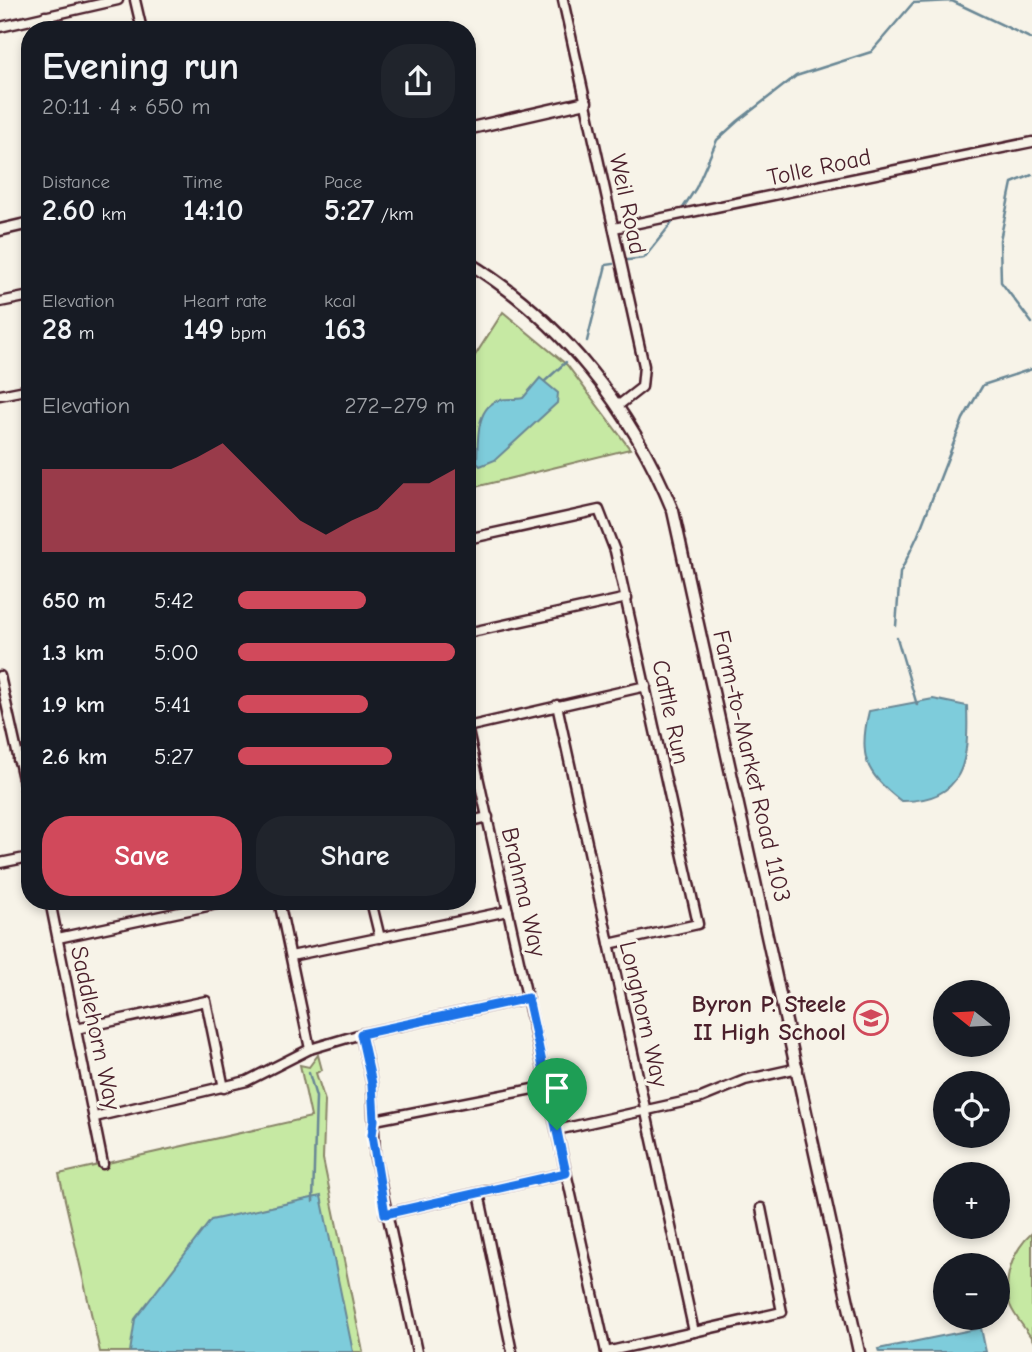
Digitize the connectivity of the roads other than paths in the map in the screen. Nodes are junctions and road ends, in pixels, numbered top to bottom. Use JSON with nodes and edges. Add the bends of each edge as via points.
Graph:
{"nodes":[{"id":1,"x":118,"y":0,"type":"edge"},
{"id":2,"x":135,"y":0,"type":"edge"},
{"id":3,"x":563,"y":0,"type":"edge"},
{"id":4,"x":45,"y":16,"type":"junction"},
{"id":5,"x":25,"y":21,"type":"edge"},
{"id":6,"x":46,"y":21,"type":"edge"},
{"id":7,"x":140,"y":21,"type":"edge"},
{"id":8,"x":21,"y":22,"type":"edge"},
{"id":9,"x":0,"y":27,"type":"edge"},
{"id":10,"x":586,"y":102,"type":"junction"},
{"id":11,"x":476,"y":127,"type":"edge"},
{"id":12,"x":1032,"y":142,"type":"edge"},
{"id":13,"x":21,"y":225,"type":"edge"},
{"id":14,"x":614,"y":228,"type":"junction"},
{"id":15,"x":0,"y":229,"type":"edge"},
{"id":16,"x":476,"y":268,"type":"edge"},
{"id":17,"x":21,"y":298,"type":"edge"},
{"id":18,"x":0,"y":302,"type":"edge"},
{"id":19,"x":21,"y":393,"type":"edge"},
{"id":20,"x":0,"y":395,"type":"edge"},
{"id":21,"x":619,"y":405,"type":"junction"},
{"id":22,"x":476,"y":537,"type":"edge"},
{"id":23,"x":627,"y":598,"type":"junction"},
{"id":24,"x":476,"y":631,"type":"edge"},
{"id":25,"x":0,"y":676,"type":"edge"},
{"id":26,"x":646,"y":686,"type":"junction"},
{"id":27,"x":557,"y":705,"type":"junction"},
{"id":28,"x":476,"y":725,"type":"edge"},
{"id":29,"x":21,"y":759,"type":"edge"},
{"id":30,"x":18,"y":760,"type":"junction"},
{"id":31,"x":476,"y":766,"type":"edge"},
{"id":32,"x":21,"y":772,"type":"edge"},
{"id":33,"x":488,"y":817,"type":"junction"},
{"id":34,"x":476,"y":820,"type":"edge"},
{"id":35,"x":21,"y":859,"type":"edge"},
{"id":36,"x":0,"y":863,"type":"edge"},
{"id":37,"x":52,"y":910,"type":"edge"},
{"id":38,"x":189,"y":910,"type":"edge"},
{"id":39,"x":281,"y":910,"type":"edge"},
{"id":40,"x":373,"y":910,"type":"edge"},
{"id":41,"x":508,"y":911,"type":"junction"},
{"id":42,"x":58,"y":938,"type":"junction"},
{"id":43,"x":380,"y":938,"type":"junction"},
{"id":44,"x":609,"y":944,"type":"junction"},
{"id":45,"x":291,"y":956,"type":"junction"},
{"id":46,"x":528,"y":998,"type":"junction"},
{"id":47,"x":76,"y":1028,"type":"junction"},
{"id":48,"x":361,"y":1034,"type":"junction"},
{"id":49,"x":310,"y":1049,"type":"junction"},
{"id":50,"x":797,"y":1068,"type":"junction"},
{"id":51,"x":548,"y":1086,"type":"junction"},
{"id":52,"x":224,"y":1088,"type":"junction"},
{"id":53,"x":646,"y":1110,"type":"junction"},
{"id":54,"x":95,"y":1117,"type":"junction"},
{"id":55,"x":374,"y":1120,"type":"junction"},
{"id":56,"x":557,"y":1130,"type":"junction"},
{"id":57,"x":103,"y":1164,"type":"dead end"},
{"id":58,"x":566,"y":1173,"type":"junction"},
{"id":59,"x":479,"y":1193,"type":"junction"},
{"id":60,"x":761,"y":1208,"type":"dead end"},
{"id":61,"x":385,"y":1214,"type":"junction"},
{"id":62,"x":694,"y":1332,"type":"junction"},
{"id":63,"x":417,"y":1352,"type":"edge"},
{"id":64,"x":512,"y":1352,"type":"edge"},
{"id":65,"x":606,"y":1352,"type":"edge"},
{"id":66,"x":859,"y":1352,"type":"edge"}],
"edges":[{"from":1,"to":4,"type":"street"},
{"from":2,"to":7,"type":"street"},
{"from":3,"to":10,"type":"street","name":"Weil Road"},
{"from":4,"to":5,"type":"street"},
{"from":4,"to":6,"type":"street"},
{"from":8,"to":9,"type":"street"},
{"from":10,"to":11,"type":"main road"},
{"from":10,"to":14,"type":"street","name":"Weil Road"},
{"from":12,"to":14,"type":"street","name":"Tolle Road"},
{"from":13,"to":15,"type":"main road"},
{"from":14,"to":21,"type":"street","name":"Weil Road","via":[[645,377],[637,393]]},
{"from":16,"to":21,"type":"main road","name":"Farm-to-Market Road 1103","via":[[550,325]]},
{"from":17,"to":18,"type":"street"},
{"from":19,"to":20,"type":"street"},
{"from":21,"to":50,"type":"main road","name":"Farm-to-Market Road 1103","via":[[665,491],[680,533]]},
{"from":22,"to":23,"type":"street","name":"Cattle Run","via":[[599,510]]},
{"from":23,"to":24,"type":"street"},
{"from":23,"to":26,"type":"street","name":"Cattle Run"},
{"from":25,"to":30,"type":"street"},
{"from":26,"to":27,"type":"street"},
{"from":26,"to":44,"type":"street","name":"Cattle Run","via":[[698,925]]},
{"from":27,"to":28,"type":"street"},
{"from":27,"to":44,"type":"street","name":"Longhorn Way"},
{"from":29,"to":30,"type":"street"},
{"from":30,"to":32,"type":"street"},
{"from":31,"to":33,"type":"street","name":"Brahma Way"},
{"from":33,"to":34,"type":"street"},
{"from":33,"to":41,"type":"street","name":"Brahma Way"},
{"from":35,"to":36,"type":"street"},
{"from":37,"to":42,"type":"street","name":"Saddlehorn Way"},
{"from":38,"to":42,"type":"street"},
{"from":39,"to":45,"type":"street"},
{"from":40,"to":43,"type":"street"},
{"from":41,"to":43,"type":"street"},
{"from":41,"to":46,"type":"street","name":"Brahma Way"},
{"from":42,"to":47,"type":"street","name":"Saddlehorn Way"},
{"from":43,"to":45,"type":"street"},
{"from":44,"to":53,"type":"street","name":"Longhorn Way"},
{"from":45,"to":49,"type":"street"},
{"from":46,"to":48,"type":"street"},
{"from":46,"to":51,"type":"street","name":"Brahma Way"},
{"from":47,"to":52,"type":"street","via":[[206,1001]]},
{"from":47,"to":54,"type":"street","name":"Saddlehorn Way"},
{"from":48,"to":49,"type":"street"},
{"from":48,"to":55,"type":"street"},
{"from":49,"to":52,"type":"street"},
{"from":50,"to":53,"type":"street"},
{"from":50,"to":66,"type":"main road","name":"Farm-to-Market Road 1103"},
{"from":51,"to":55,"type":"street"},
{"from":51,"to":56,"type":"street","name":"Brahma Way"},
{"from":52,"to":54,"type":"street"},
{"from":53,"to":56,"type":"street"},
{"from":53,"to":62,"type":"street","name":"Longhorn Way"},
{"from":54,"to":57,"type":"street","name":"Saddlehorn Way"},
{"from":55,"to":61,"type":"street","via":[[372,1135]]},
{"from":56,"to":58,"type":"street","name":"Brahma Way"},
{"from":58,"to":59,"type":"street"},
{"from":58,"to":65,"type":"street","name":"Brahma Way"},
{"from":59,"to":61,"type":"street"},
{"from":59,"to":64,"type":"street"},
{"from":60,"to":62,"type":"street","via":[[782,1312]]},
{"from":61,"to":63,"type":"street"},
{"from":62,"to":65,"type":"street"}]}
